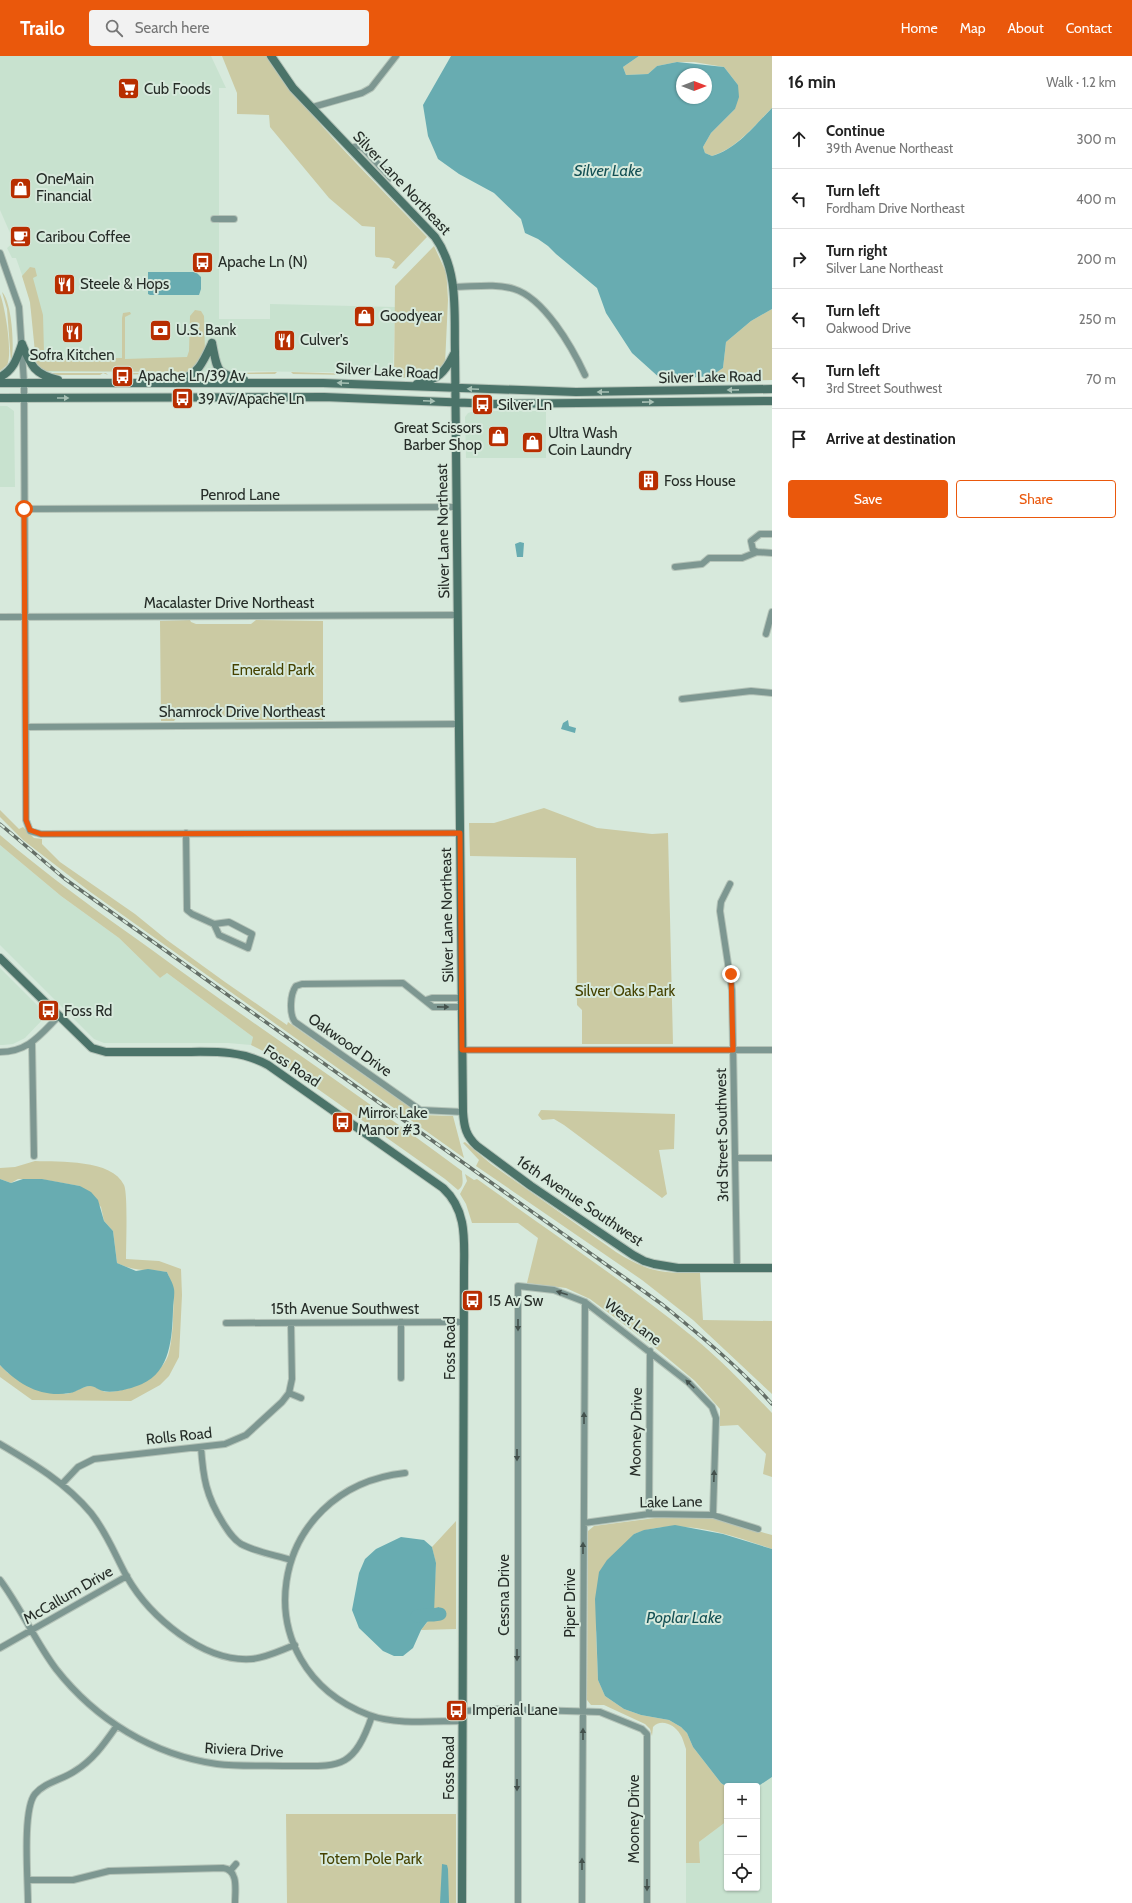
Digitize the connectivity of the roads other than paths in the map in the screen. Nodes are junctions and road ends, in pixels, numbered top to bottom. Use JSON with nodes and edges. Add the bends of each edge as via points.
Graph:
{"nodes":[{"id":1,"x":271,"y":56,"type":"edge"},
{"id":2,"x":396,"y":56,"type":"edge"},
{"id":3,"x":313,"y":107,"type":"junction"},
{"id":4,"x":350,"y":148,"type":"junction"},
{"id":5,"x":392,"y":178,"type":"dead end"},
{"id":6,"x":214,"y":219,"type":"dead end"},
{"id":7,"x":234,"y":219,"type":"dead end"},
{"id":8,"x":0,"y":254,"type":"edge"},
{"id":9,"x":453,"y":287,"type":"junction"},
{"id":10,"x":22,"y":344,"type":"junction"},
{"id":11,"x":455,"y":352,"type":"junction"},
{"id":12,"x":585,"y":375,"type":"dead end"},
{"id":13,"x":0,"y":377,"type":"edge"},
{"id":14,"x":173,"y":382,"type":"junction"},
{"id":15,"x":0,"y":383,"type":"edge"},
{"id":16,"x":24,"y":383,"type":"junction"},
{"id":17,"x":72,"y":383,"type":"junction"},
{"id":18,"x":258,"y":383,"type":"junction"},
{"id":19,"x":408,"y":386,"type":"junction"},
{"id":20,"x":455,"y":389,"type":"junction"},
{"id":21,"x":772,"y":389,"type":"edge"},
{"id":22,"x":0,"y":398,"type":"edge"},
{"id":23,"x":24,"y":398,"type":"junction"},
{"id":24,"x":772,"y":401,"type":"edge"},
{"id":25,"x":455,"y":402,"type":"junction"},
{"id":26,"x":456,"y":507,"type":"junction"},
{"id":27,"x":24,"y":509,"type":"junction"},
{"id":28,"x":772,"y":534,"type":"edge"},
{"id":29,"x":757,"y":552,"type":"junction"},
{"id":30,"x":772,"y":553,"type":"edge"},
{"id":31,"x":675,"y":567,"type":"dead end"},
{"id":32,"x":772,"y":612,"type":"edge"},
{"id":33,"x":458,"y":615,"type":"junction"},
{"id":34,"x":24,"y":616,"type":"junction"},
{"id":35,"x":0,"y":617,"type":"edge"},
{"id":36,"x":766,"y":634,"type":"dead end"},
{"id":37,"x":772,"y":693,"type":"edge"},
{"id":38,"x":682,"y":699,"type":"dead end"},
{"id":39,"x":458,"y":724,"type":"junction"},
{"id":40,"x":26,"y":726,"type":"junction"},
{"id":41,"x":186,"y":833,"type":"junction"},
{"id":42,"x":460,"y":833,"type":"junction"},
{"id":43,"x":730,"y":884,"type":"dead end"},
{"id":44,"x":214,"y":924,"type":"junction"},
{"id":45,"x":0,"y":958,"type":"edge"},
{"id":46,"x":462,"y":998,"type":"junction"},
{"id":47,"x":426,"y":1000,"type":"junction"},
{"id":48,"x":462,"y":1007,"type":"junction"},
{"id":49,"x":58,"y":1017,"type":"junction"},
{"id":50,"x":32,"y":1043,"type":"junction"},
{"id":51,"x":462,"y":1050,"type":"junction"},
{"id":52,"x":733,"y":1050,"type":"junction"},
{"id":53,"x":772,"y":1050,"type":"edge"},
{"id":54,"x":0,"y":1052,"type":"edge"},
{"id":55,"x":463,"y":1112,"type":"junction"},
{"id":56,"x":34,"y":1156,"type":"dead end"},
{"id":57,"x":735,"y":1158,"type":"junction"},
{"id":58,"x":772,"y":1158,"type":"edge"},
{"id":59,"x":737,"y":1268,"type":"junction"},
{"id":60,"x":772,"y":1268,"type":"edge"},
{"id":61,"x":518,"y":1286,"type":"joint"},
{"id":62,"x":585,"y":1302,"type":"junction"},
{"id":63,"x":401,"y":1322,"type":"junction"},
{"id":64,"x":464,"y":1322,"type":"junction"},
{"id":65,"x":226,"y":1323,"type":"dead end"},
{"id":66,"x":291,"y":1323,"type":"junction"},
{"id":67,"x":650,"y":1351,"type":"junction"},
{"id":68,"x":400,"y":1378,"type":"dead end"},
{"id":69,"x":289,"y":1393,"type":"junction"},
{"id":70,"x":301,"y":1398,"type":"dead end"},
{"id":71,"x":0,"y":1444,"type":"edge"},
{"id":72,"x":201,"y":1447,"type":"junction"},
{"id":73,"x":405,"y":1473,"type":"dead end"},
{"id":74,"x":62,"y":1484,"type":"junction"},
{"id":75,"x":649,"y":1514,"type":"junction"},
{"id":76,"x":713,"y":1515,"type":"junction"},
{"id":77,"x":584,"y":1523,"type":"junction"},
{"id":78,"x":758,"y":1529,"type":"dead end"},
{"id":79,"x":291,"y":1560,"type":"junction"},
{"id":80,"x":127,"y":1576,"type":"junction"},
{"id":81,"x":0,"y":1580,"type":"edge"},
{"id":82,"x":32,"y":1631,"type":"junction"},
{"id":83,"x":295,"y":1645,"type":"junction"},
{"id":84,"x":0,"y":1648,"type":"edge"},
{"id":85,"x":517,"y":1710,"type":"junction"},
{"id":86,"x":583,"y":1710,"type":"junction"},
{"id":87,"x":463,"y":1711,"type":"junction"},
{"id":88,"x":372,"y":1716,"type":"junction"},
{"id":89,"x":463,"y":1721,"type":"junction"},
{"id":90,"x":116,"y":1727,"type":"junction"},
{"id":91,"x":236,"y":1864,"type":"dead end"},
{"id":92,"x":230,"y":1871,"type":"junction"},
{"id":93,"x":28,"y":1880,"type":"junction"},
{"id":94,"x":28,"y":1903,"type":"edge"},
{"id":95,"x":235,"y":1903,"type":"edge"},
{"id":96,"x":462,"y":1903,"type":"edge"},
{"id":97,"x":518,"y":1903,"type":"edge"},
{"id":98,"x":582,"y":1903,"type":"edge"},
{"id":99,"x":646,"y":1903,"type":"edge"}],
"edges":[{"from":1,"to":3,"type":"street","name":"Silver Lane Northeast","via":[[293,88]]},
{"from":2,"to":3,"type":"street","via":[[371,88],[362,94]]},
{"from":3,"to":4,"type":"street","name":"Silver Lane Northeast"},
{"from":4,"to":5,"type":"street","via":[[359,146],[364,149]]},
{"from":4,"to":9,"type":"street","name":"Silver Lane Northeast","via":[[435,237],[446,254]]},
{"from":6,"to":7,"type":"street"},
{"from":8,"to":10,"type":"street","via":[[16,296]]},
{"from":9,"to":11,"type":"street","name":"Silver Lane Northeast"},
{"from":9,"to":12,"type":"street","via":[[504,287],[524,293],[548,314]]},
{"from":10,"to":13,"type":"street","via":[[15,364],[10,371]]},
{"from":10,"to":16,"type":"street"},
{"from":10,"to":17,"type":"street","via":[[31,365],[38,372]]},
{"from":11,"to":19,"type":"street","via":[[448,366],[437,378]]},
{"from":11,"to":20,"type":"street","name":"Silver Lane Northeast"},
{"from":14,"to":17,"type":"street","name":"Silver Lake Road"},
{"from":14,"to":18,"type":"street","name":"Silver Lake Road"},
{"from":14,"to":18,"type":"street","via":[[190,377],[196,372],[212,344],[217,367],[223,375]]},
{"from":15,"to":16,"type":"street","name":"Silver Lake Road"},
{"from":16,"to":17,"type":"street","name":"Silver Lake Road"},
{"from":16,"to":23,"type":"street"},
{"from":19,"to":18,"type":"street","name":"Silver Lake Road","one_way":true},
{"from":19,"to":20,"type":"street","name":"Silver Lake Road"},
{"from":21,"to":20,"type":"street","name":"Silver Lake Road","one_way":true,"via":[[576,392]]},
{"from":20,"to":25,"type":"street","name":"Silver Lane Northeast"},
{"from":22,"to":23,"type":"street"},
{"from":23,"to":25,"type":"street","one_way":true,"via":[[324,397]]},
{"from":23,"to":27,"type":"street"},
{"from":25,"to":24,"type":"street","one_way":true,"via":[[536,404]]},
{"from":25,"to":26,"type":"street","name":"Silver Lane Northeast"},
{"from":26,"to":27,"type":"street","name":"Penrod Lane"},
{"from":26,"to":33,"type":"street","name":"Silver Lane Northeast"},
{"from":27,"to":34,"type":"street"},
{"from":28,"to":29,"type":"street","via":[[754,537],[751,545]]},
{"from":29,"to":30,"type":"street"},
{"from":29,"to":31,"type":"street","via":[[742,558],[709,558],[702,564]]},
{"from":32,"to":36,"type":"street"},
{"from":33,"to":34,"type":"street","name":"Macalaster Drive Northeast"},
{"from":33,"to":39,"type":"street","name":"Silver Lane Northeast"},
{"from":34,"to":35,"type":"street","name":"Macalaster Drive Northeast"},
{"from":34,"to":40,"type":"street"},
{"from":37,"to":38,"type":"street","via":[[751,691]]},
{"from":39,"to":40,"type":"street","name":"Shamrock Drive Northeast"},
{"from":39,"to":42,"type":"street","name":"Silver Lane Northeast"},
{"from":40,"to":41,"type":"street","via":[[26,820],[30,830],[41,834]]},
{"from":41,"to":42,"type":"street"},
{"from":41,"to":44,"type":"street","via":[[187,910]]},
{"from":42,"to":46,"type":"street","name":"Silver Lane Northeast"},
{"from":43,"to":52,"type":"street","name":"3rd Street Southwest","via":[[721,902],[720,911],[731,974]]},
{"from":44,"to":44,"type":"street","via":[[218,935],[248,948],[252,934],[229,922]]},
{"from":45,"to":49,"type":"street"},
{"from":46,"to":47,"type":"street"},
{"from":46,"to":48,"type":"street","name":"Silver Lane Northeast"},
{"from":47,"to":48,"type":"street","name":"Oakwood Drive","one_way":true,"via":[[433,1007]]},
{"from":47,"to":55,"type":"street","name":"Oakwood Drive","via":[[403,984],[302,984],[293,990],[292,1019],[420,1110]]},
{"from":48,"to":51,"type":"street","name":"Silver Lane Northeast"},
{"from":49,"to":50,"type":"street"},
{"from":49,"to":64,"type":"street","name":"Foss Road","via":[[88,1045],[106,1052],[225,1051],[258,1059],[443,1188],[458,1207],[462,1222]]},
{"from":50,"to":54,"type":"street","via":[[16,1051]]},
{"from":50,"to":56,"type":"street"},
{"from":51,"to":52,"type":"street"},
{"from":51,"to":55,"type":"street","name":"16th Avenue Southwest"},
{"from":52,"to":53,"type":"street"},
{"from":52,"to":57,"type":"street","name":"3rd Street Southwest"},
{"from":55,"to":59,"type":"street","name":"16th Avenue Southwest","via":[[464,1128],[470,1139],[478,1146],[531,1186],[633,1255],[666,1267]]},
{"from":57,"to":58,"type":"street"},
{"from":57,"to":59,"type":"street","name":"3rd Street Southwest"},
{"from":59,"to":60,"type":"street","name":"16th Avenue Southwest"},
{"from":62,"to":61,"type":"street","name":"West Lane","one_way":true,"via":[[554,1290]]},
{"from":61,"to":85,"type":"street","name":"Cessna Drive","one_way":true},
{"from":62,"to":67,"type":"street","name":"West Lane"},
{"from":77,"to":62,"type":"street","name":"Piper Drive","one_way":true},
{"from":63,"to":64,"type":"street","name":"15th Avenue Southwest"},
{"from":63,"to":66,"type":"street","name":"15th Avenue Southwest"},
{"from":63,"to":68,"type":"street"},
{"from":64,"to":87,"type":"street","name":"Foss Road"},
{"from":65,"to":66,"type":"street","name":"15th Avenue Southwest"},
{"from":66,"to":69,"type":"street","via":[[292,1379]]},
{"from":67,"to":75,"type":"street","name":"Mooney Drive"},
{"from":76,"to":67,"type":"street","name":"West Lane","one_way":true,"via":[[715,1413],[688,1382]]},
{"from":69,"to":70,"type":"street"},
{"from":69,"to":72,"type":"street","name":"Rolls Road","via":[[240,1439]]},
{"from":71,"to":74,"type":"street"},
{"from":72,"to":74,"type":"street","name":"Rolls Road","via":[[94,1459],[78,1467]]},
{"from":72,"to":79,"type":"street","via":[[203,1472],[209,1496],[234,1539],[251,1548]]},
{"from":73,"to":79,"type":"street","via":[[359,1484],[336,1497],[315,1517]]},
{"from":74,"to":80,"type":"street","via":[[78,1497],[103,1530]]},
{"from":75,"to":76,"type":"street","name":"Lake Lane"},
{"from":75,"to":77,"type":"street","name":"Lake Lane"},
{"from":76,"to":78,"type":"street","name":"Lake Lane"},
{"from":86,"to":77,"type":"street","name":"Piper Drive","one_way":true},
{"from":79,"to":83,"type":"street","via":[[287,1576],[286,1608]]},
{"from":80,"to":82,"type":"street","name":"McCallum Drive"},
{"from":80,"to":83,"type":"street","via":[[159,1618],[203,1647],[230,1657],[252,1659]]},
{"from":81,"to":82,"type":"street","name":"Riviera Drive"},
{"from":82,"to":84,"type":"street","name":"McCallum Drive"},
{"from":82,"to":90,"type":"street","name":"Riviera Drive","via":[[56,1669],[71,1687]]},
{"from":83,"to":88,"type":"street","via":[[307,1667],[327,1691],[354,1709]]},
{"from":85,"to":86,"type":"street"},
{"from":85,"to":87,"type":"street"},
{"from":85,"to":97,"type":"street","name":"Cessna Drive","one_way":true},
{"from":98,"to":86,"type":"street","name":"Piper Drive","one_way":true},
{"from":86,"to":99,"type":"street","name":"Mooney Drive","one_way":true,"via":[[600,1712],[642,1729],[647,1734]]},
{"from":87,"to":89,"type":"street","name":"Foss Road"},
{"from":88,"to":89,"type":"street","via":[[407,1721]]},
{"from":88,"to":90,"type":"street","name":"Riviera Drive","via":[[358,1748],[345,1761],[327,1766],[201,1762],[155,1747]]},
{"from":89,"to":96,"type":"street","name":"Foss Road"},
{"from":90,"to":93,"type":"street","via":[[85,1764],[35,1794],[29,1808]]},
{"from":91,"to":92,"type":"street"},
{"from":92,"to":93,"type":"street","via":[[223,1868],[119,1870],[73,1880]]},
{"from":92,"to":95,"type":"street","via":[[236,1880]]},
{"from":93,"to":94,"type":"street"}]}
